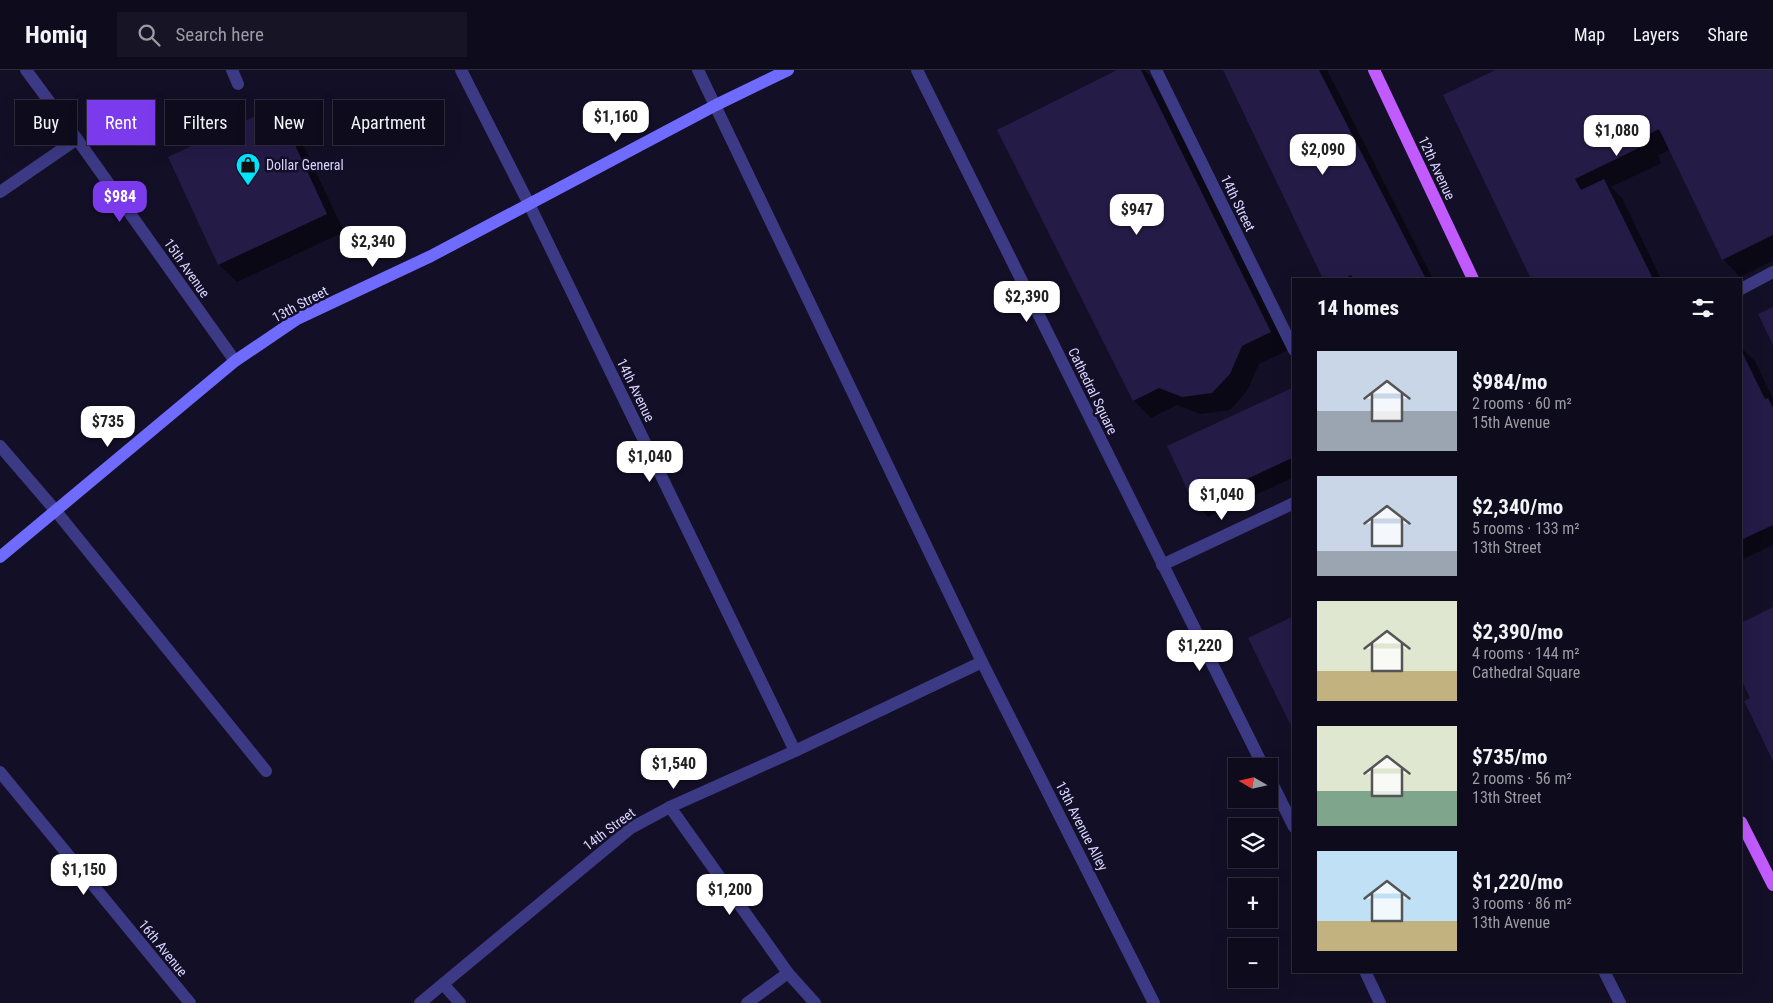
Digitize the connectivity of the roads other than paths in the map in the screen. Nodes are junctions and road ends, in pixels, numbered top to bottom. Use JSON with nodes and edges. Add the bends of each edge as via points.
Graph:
{"nodes":[{"id":1,"x":26,"y":70,"type":"edge"},
{"id":2,"x":232,"y":70,"type":"edge"},
{"id":3,"x":461,"y":70,"type":"edge"},
{"id":4,"x":698,"y":70,"type":"edge"},
{"id":5,"x":788,"y":70,"type":"edge"},
{"id":6,"x":917,"y":70,"type":"edge"},
{"id":7,"x":1156,"y":70,"type":"edge"},
{"id":8,"x":1374,"y":70,"type":"edge"},
{"id":9,"x":238,"y":84,"type":"dead end"},
{"id":10,"x":716,"y":105,"type":"junction"},
{"id":11,"x":78,"y":139,"type":"junction"},
{"id":12,"x":0,"y":192,"type":"edge"},
{"id":13,"x":530,"y":204,"type":"junction"},
{"id":14,"x":1773,"y":272,"type":"edge"},
{"id":15,"x":1473,"y":278,"type":"edge"},
{"id":16,"x":1742,"y":288,"type":"edge"},
{"id":17,"x":1292,"y":346,"type":"edge"},
{"id":18,"x":235,"y":361,"type":"junction"},
{"id":19,"x":0,"y":446,"type":"edge"},
{"id":20,"x":1292,"y":503,"type":"edge"},
{"id":21,"x":55,"y":510,"type":"junction"},
{"id":22,"x":0,"y":556,"type":"edge"},
{"id":23,"x":1162,"y":565,"type":"junction"},
{"id":24,"x":982,"y":662,"type":"junction"},
{"id":25,"x":795,"y":751,"type":"junction"},
{"id":26,"x":1259,"y":758,"type":"edge"},
{"id":27,"x":266,"y":771,"type":"dead end"},
{"id":28,"x":0,"y":772,"type":"edge"},
{"id":29,"x":1278,"y":796,"type":"edge"},
{"id":30,"x":670,"y":807,"type":"junction"},
{"id":31,"x":1292,"y":824,"type":"edge"},
{"id":32,"x":1742,"y":824,"type":"edge"},
{"id":33,"x":1773,"y":885,"type":"edge"},
{"id":34,"x":1365,"y":973,"type":"edge"},
{"id":35,"x":1605,"y":973,"type":"edge"},
{"id":36,"x":788,"y":974,"type":"junction"},
{"id":37,"x":442,"y":984,"type":"junction"},
{"id":38,"x":190,"y":1003,"type":"edge"},
{"id":39,"x":420,"y":1003,"type":"edge"},
{"id":40,"x":460,"y":1003,"type":"edge"},
{"id":41,"x":747,"y":1003,"type":"edge"},
{"id":42,"x":815,"y":1003,"type":"edge"},
{"id":43,"x":1154,"y":1003,"type":"edge"},
{"id":44,"x":1380,"y":1003,"type":"edge"},
{"id":45,"x":1620,"y":1003,"type":"edge"}],
"edges":[{"from":1,"to":11,"type":"street","name":"15th Avenue"},
{"from":2,"to":9,"type":"street"},
{"from":3,"to":13,"type":"street","name":"14th Avenue"},
{"from":4,"to":10,"type":"street","name":"13th Avenue Alley"},
{"from":5,"to":10,"type":"street","name":"13th Street"},
{"from":6,"to":23,"type":"street","name":"Cathedral Square"},
{"from":7,"to":17,"type":"street","name":"14th Street"},
{"from":8,"to":15,"type":"main road","name":"12th Avenue"},
{"from":10,"to":13,"type":"street","name":"13th Street"},
{"from":10,"to":24,"type":"street","name":"13th Avenue Alley"},
{"from":11,"to":12,"type":"street"},
{"from":11,"to":18,"type":"street","name":"15th Avenue"},
{"from":13,"to":18,"type":"street","name":"13th Street","via":[[431,256],[298,319]]},
{"from":13,"to":25,"type":"street","name":"14th Avenue"},
{"from":14,"to":16,"type":"street"},
{"from":18,"to":21,"type":"street","name":"13th Street"},
{"from":19,"to":21,"type":"street"},
{"from":20,"to":23,"type":"street"},
{"from":21,"to":22,"type":"street","name":"13th Street"},
{"from":21,"to":27,"type":"street"},
{"from":23,"to":26,"type":"street","name":"Cathedral Square"},
{"from":24,"to":25,"type":"street","name":"14th Street"},
{"from":24,"to":43,"type":"street","name":"13th Avenue Alley"},
{"from":25,"to":30,"type":"street","name":"14th Street"},
{"from":28,"to":38,"type":"street","name":"16th Avenue"},
{"from":29,"to":31,"type":"street"},
{"from":30,"to":36,"type":"street"},
{"from":30,"to":37,"type":"street","name":"14th Street","via":[[631,828]]},
{"from":32,"to":33,"type":"main road"},
{"from":34,"to":44,"type":"street"},
{"from":35,"to":45,"type":"street"},
{"from":36,"to":41,"type":"street"},
{"from":36,"to":42,"type":"street"},
{"from":37,"to":39,"type":"street","name":"14th Street"},
{"from":37,"to":40,"type":"street"}]}
